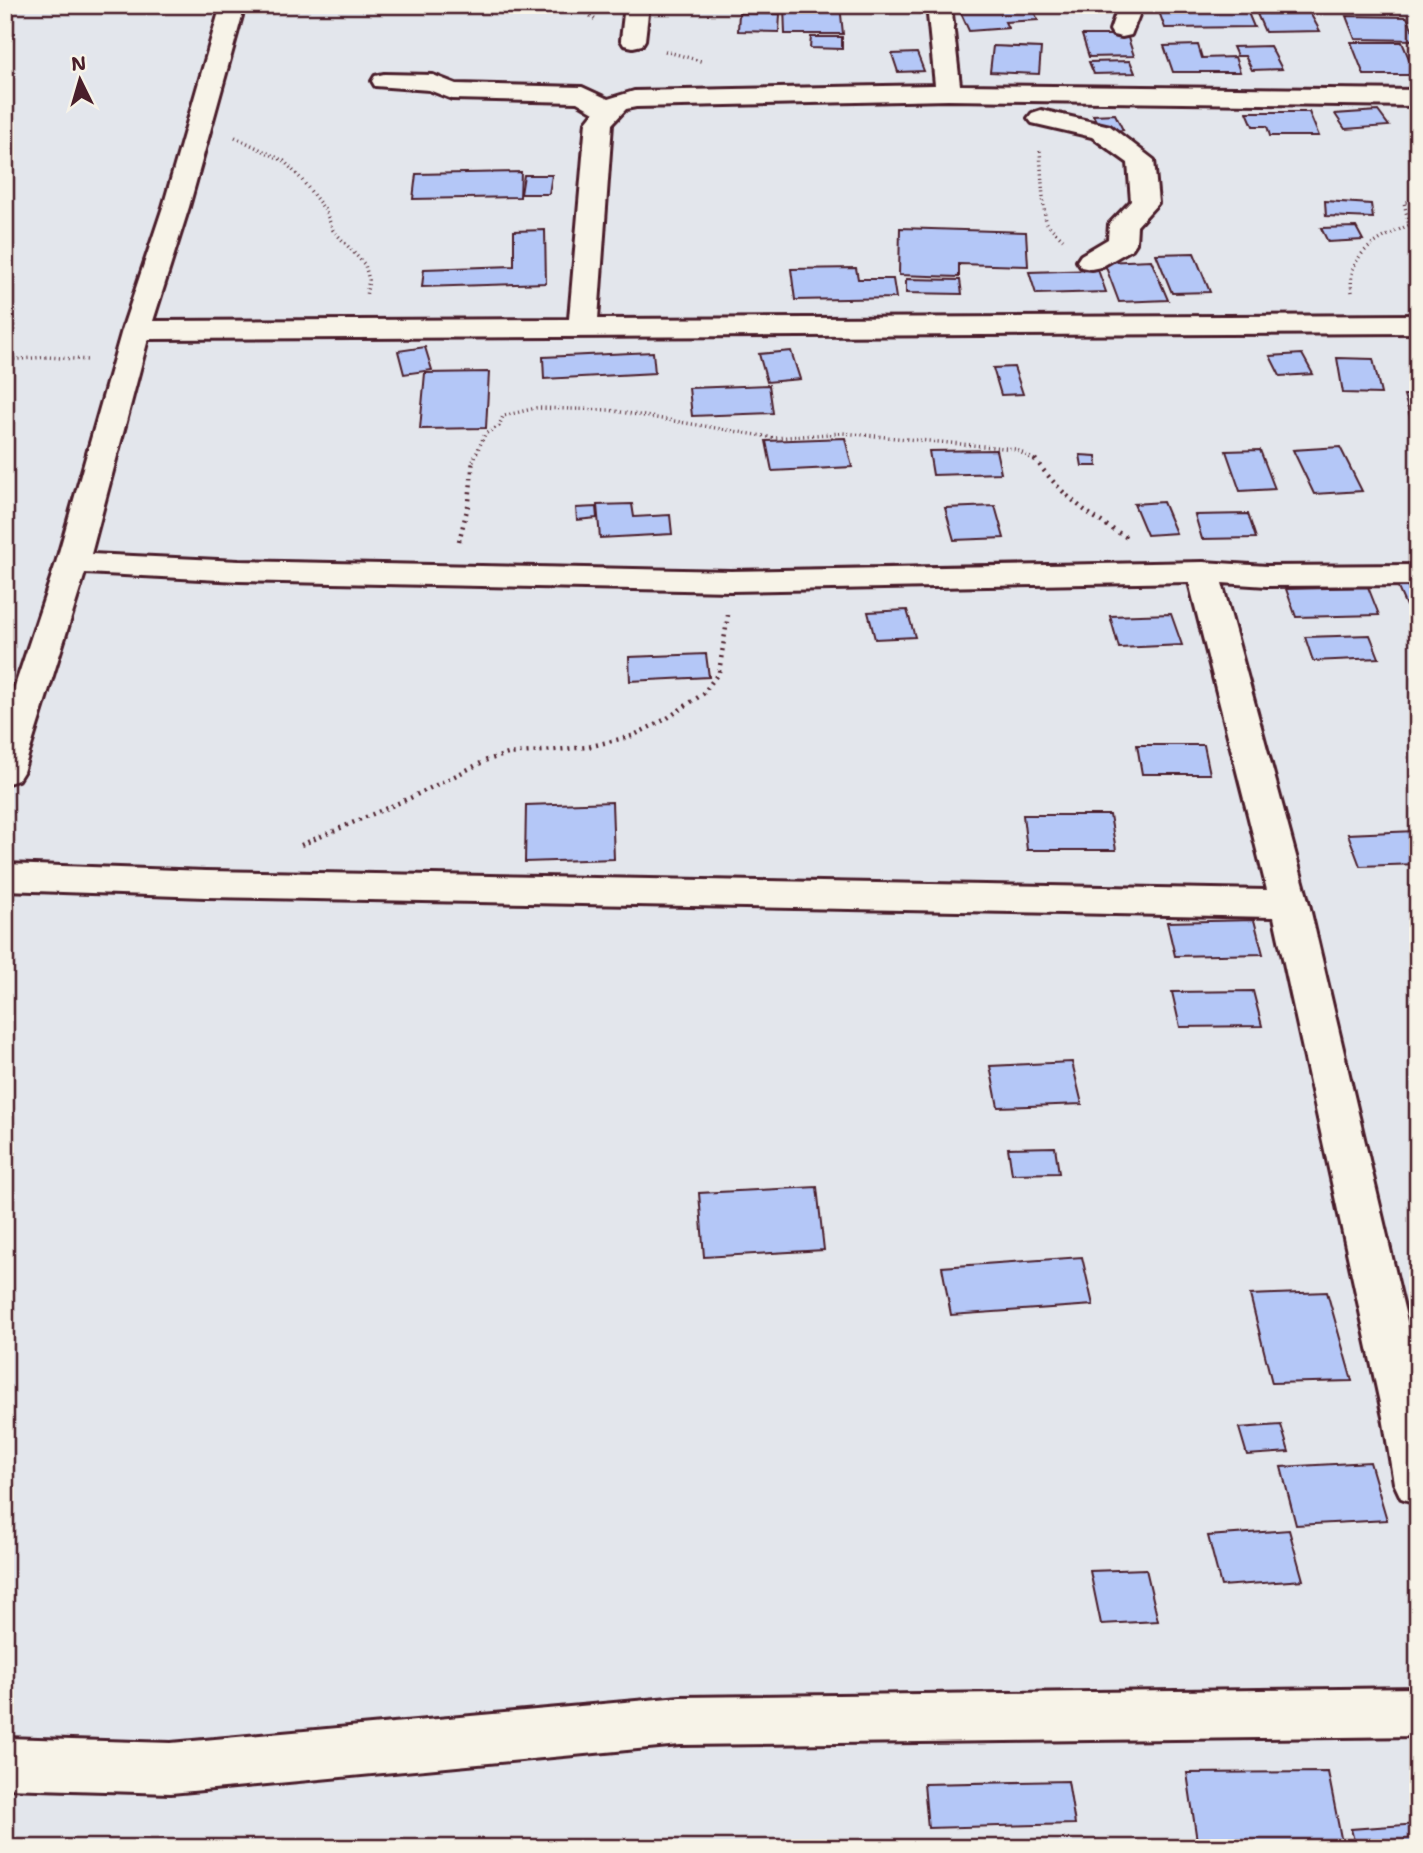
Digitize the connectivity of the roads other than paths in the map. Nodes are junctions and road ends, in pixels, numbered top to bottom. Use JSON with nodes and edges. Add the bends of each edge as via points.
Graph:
{"nodes":[{"id":1,"x":233,"y":5,"type":"edge"},
{"id":2,"x":637,"y":5,"type":"edge"},
{"id":3,"x":939,"y":5,"type":"edge"},
{"id":4,"x":1126,"y":5,"type":"edge"},
{"id":5,"x":1122,"y":30,"type":"dead end"},
{"id":6,"x":633,"y":40,"type":"road end"},
{"id":7,"x":384,"y":81,"type":"dead end"},
{"id":8,"x":948,"y":92,"type":"junction"},
{"id":9,"x":1418,"y":98,"type":"edge"},
{"id":10,"x":610,"y":111,"type":"junction"},
{"id":11,"x":1041,"y":118,"type":"road end"},
{"id":12,"x":1091,"y":261,"type":"road end"},
{"id":13,"x":1418,"y":324,"type":"edge"},
{"id":14,"x":583,"y":327,"type":"junction"},
{"id":15,"x":132,"y":343,"type":"junction"},
{"id":16,"x":72,"y":563,"type":"junction"},
{"id":17,"x":1203,"y":572,"type":"junction"},
{"id":18,"x":1418,"y":575,"type":"edge"},
{"id":19,"x":5,"y":772,"type":"edge"},
{"id":20,"x":5,"y":877,"type":"edge"},
{"id":21,"x":1290,"y":904,"type":"junction"},
{"id":22,"x":1405,"y":1364,"type":"edge"},
{"id":23,"x":1418,"y":1482,"type":"edge"},
{"id":24,"x":1418,"y":1712,"type":"edge"},
{"id":25,"x":5,"y":1763,"type":"edge"}],
"edges":[{"from":1,"to":15,"type":"street"},
{"from":2,"to":6,"type":"street"},
{"from":3,"to":8,"type":"street"},
{"from":4,"to":5,"type":"street","via":[[1129,10]]},
{"from":7,"to":10,"type":"street","via":[[433,83],[452,91],[582,95]]},
{"from":8,"to":9,"type":"street"},
{"from":8,"to":10,"type":"street","via":[[634,99]]},
{"from":10,"to":14,"type":"street","via":[[599,122]]},
{"from":11,"to":12,"type":"street","via":[[1101,131],[1140,160],[1145,203],[1123,224],[1122,243]]},
{"from":13,"to":14,"type":"street"},
{"from":14,"to":15,"type":"street","via":[[377,330]]},
{"from":15,"to":16,"type":"street"},
{"from":16,"to":17,"type":"street","via":[[731,581]]},
{"from":16,"to":19,"type":"street"},
{"from":17,"to":18,"type":"street"},
{"from":17,"to":21,"type":"street"},
{"from":20,"to":21,"type":"street"},
{"from":21,"to":22,"type":"street"},
{"from":22,"to":23,"type":"street"},
{"from":24,"to":25,"type":"street","via":[[680,1721],[171,1768]]}]}
